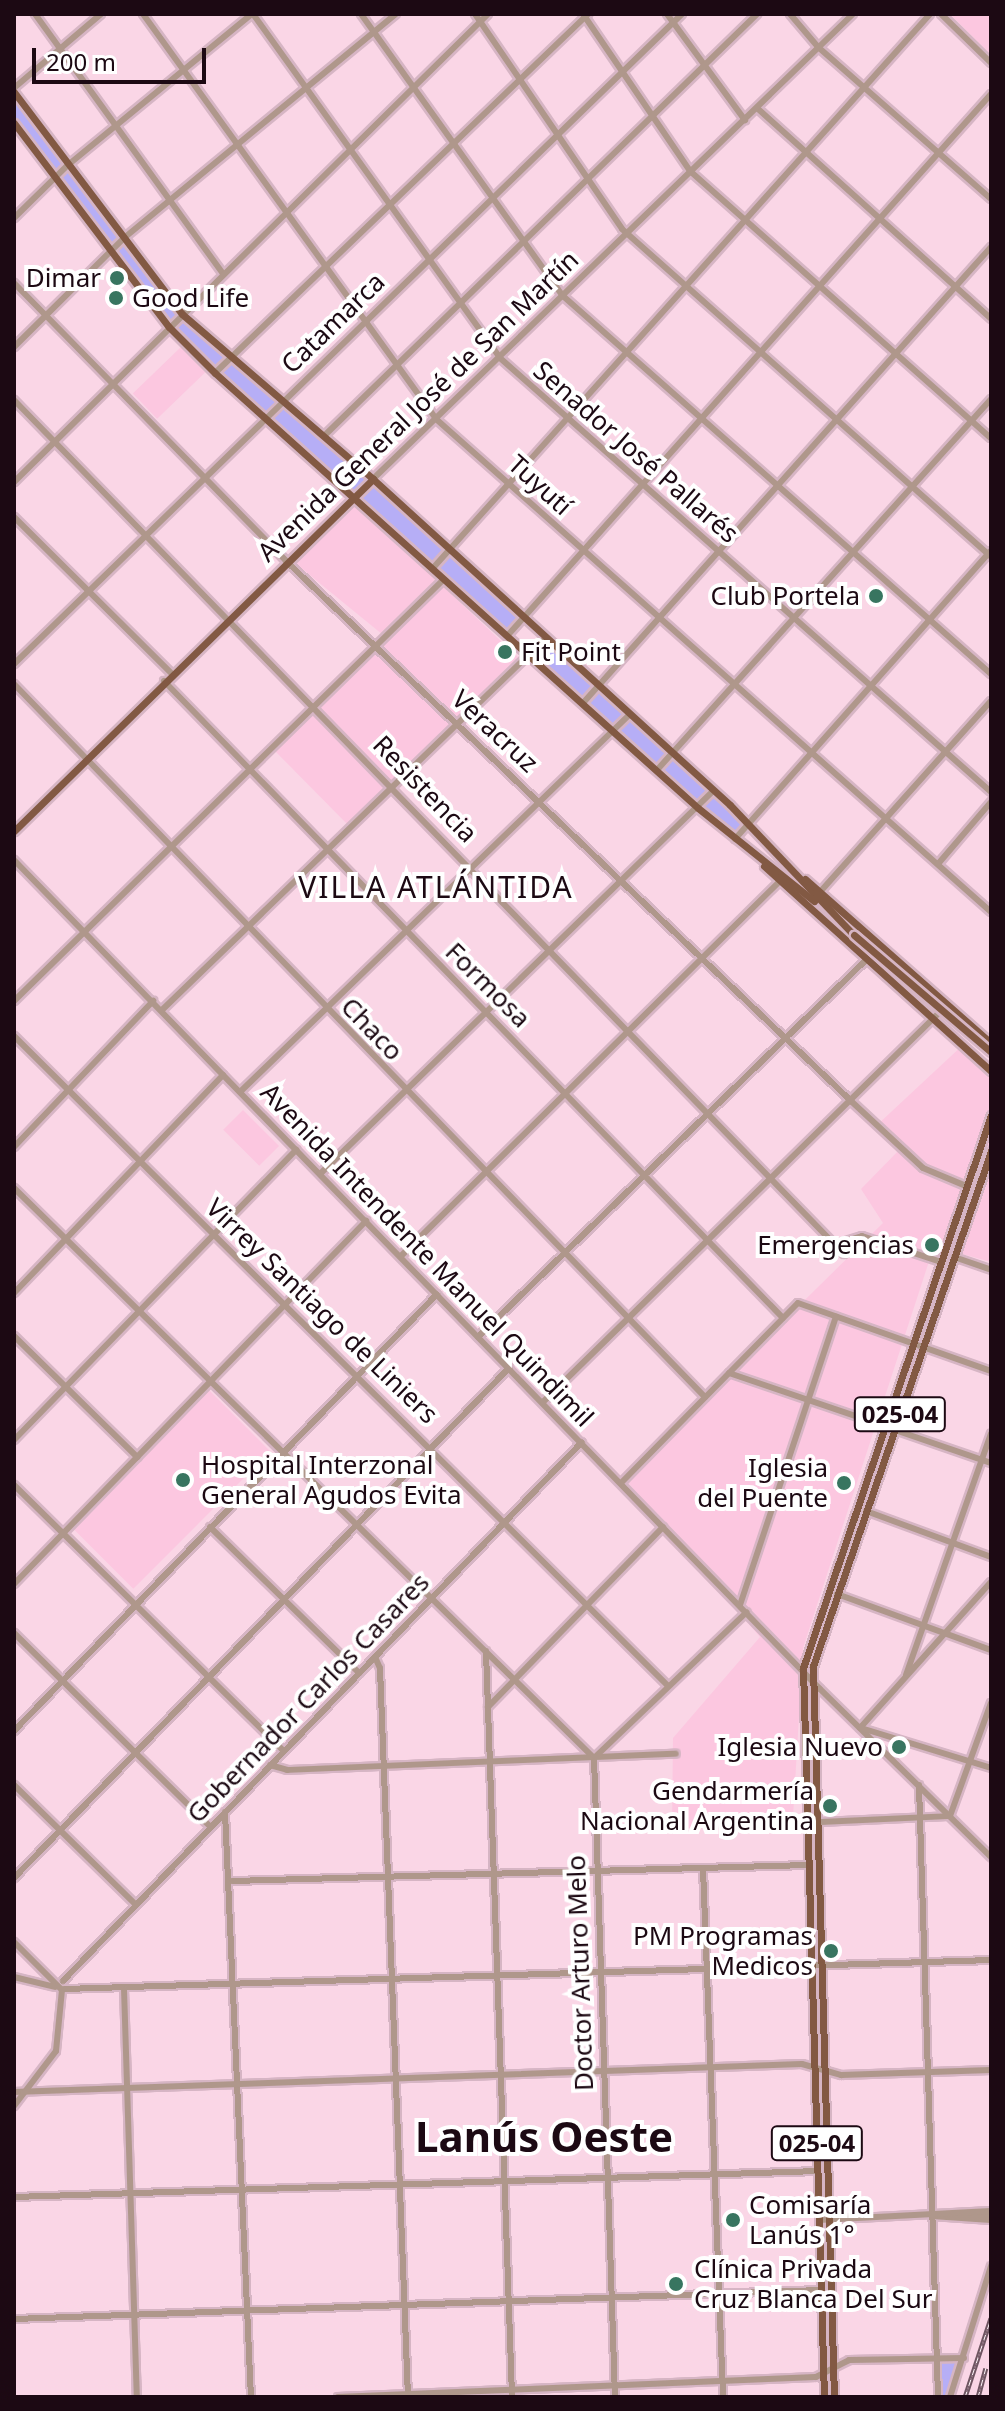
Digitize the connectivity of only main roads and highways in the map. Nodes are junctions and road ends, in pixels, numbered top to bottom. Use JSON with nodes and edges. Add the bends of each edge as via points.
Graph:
{"nodes":[{"id":1,"x":14,"y":90,"type":"edge"},
{"id":2,"x":14,"y":123,"type":"edge"},
{"id":3,"x":373,"y":479,"type":"junction"},
{"id":4,"x":353,"y":496,"type":"junction"},
{"id":5,"x":14,"y":831,"type":"edge"},
{"id":6,"x":755,"y":856,"type":"junction"},
{"id":7,"x":785,"y":862,"type":"junction"},
{"id":8,"x":838,"y":920,"type":"junction"},
{"id":9,"x":991,"y":1043,"type":"edge"},
{"id":10,"x":991,"y":1052,"type":"edge"},
{"id":11,"x":991,"y":1071,"type":"edge"},
{"id":12,"x":991,"y":1115,"type":"edge"},
{"id":13,"x":991,"y":1151,"type":"edge"},
{"id":14,"x":987,"y":1173,"type":"edge"},
{"id":15,"x":824,"y":2397,"type":"edge"},
{"id":16,"x":834,"y":2397,"type":"edge"}],
"edges":[{"from":1,"to":3,"type":"main road","via":[[182,314]]},
{"from":2,"to":4,"type":"main road","via":[[169,327],[262,419]]},
{"from":3,"to":4,"type":"main road","name":"Avenida General José de San Martín"},
{"from":3,"to":7,"type":"main road"},
{"from":4,"to":5,"type":"main road","name":"Avenida General José de San Martín"},
{"from":4,"to":6,"type":"main road"},
{"from":6,"to":8,"type":"main road"},
{"from":6,"to":11,"type":"main road"},
{"from":7,"to":8,"type":"main road"},
{"from":7,"to":9,"type":"main road"},
{"from":8,"to":10,"type":"main road","bridge":true},
{"from":12,"to":15,"type":"main road","number":"025-04","via":[[803,1668]]},
{"from":13,"to":14,"type":"main road","number":"025-04"},
{"from":14,"to":16,"type":"main road","number":"025-04","via":[[812,1678]]}]}
